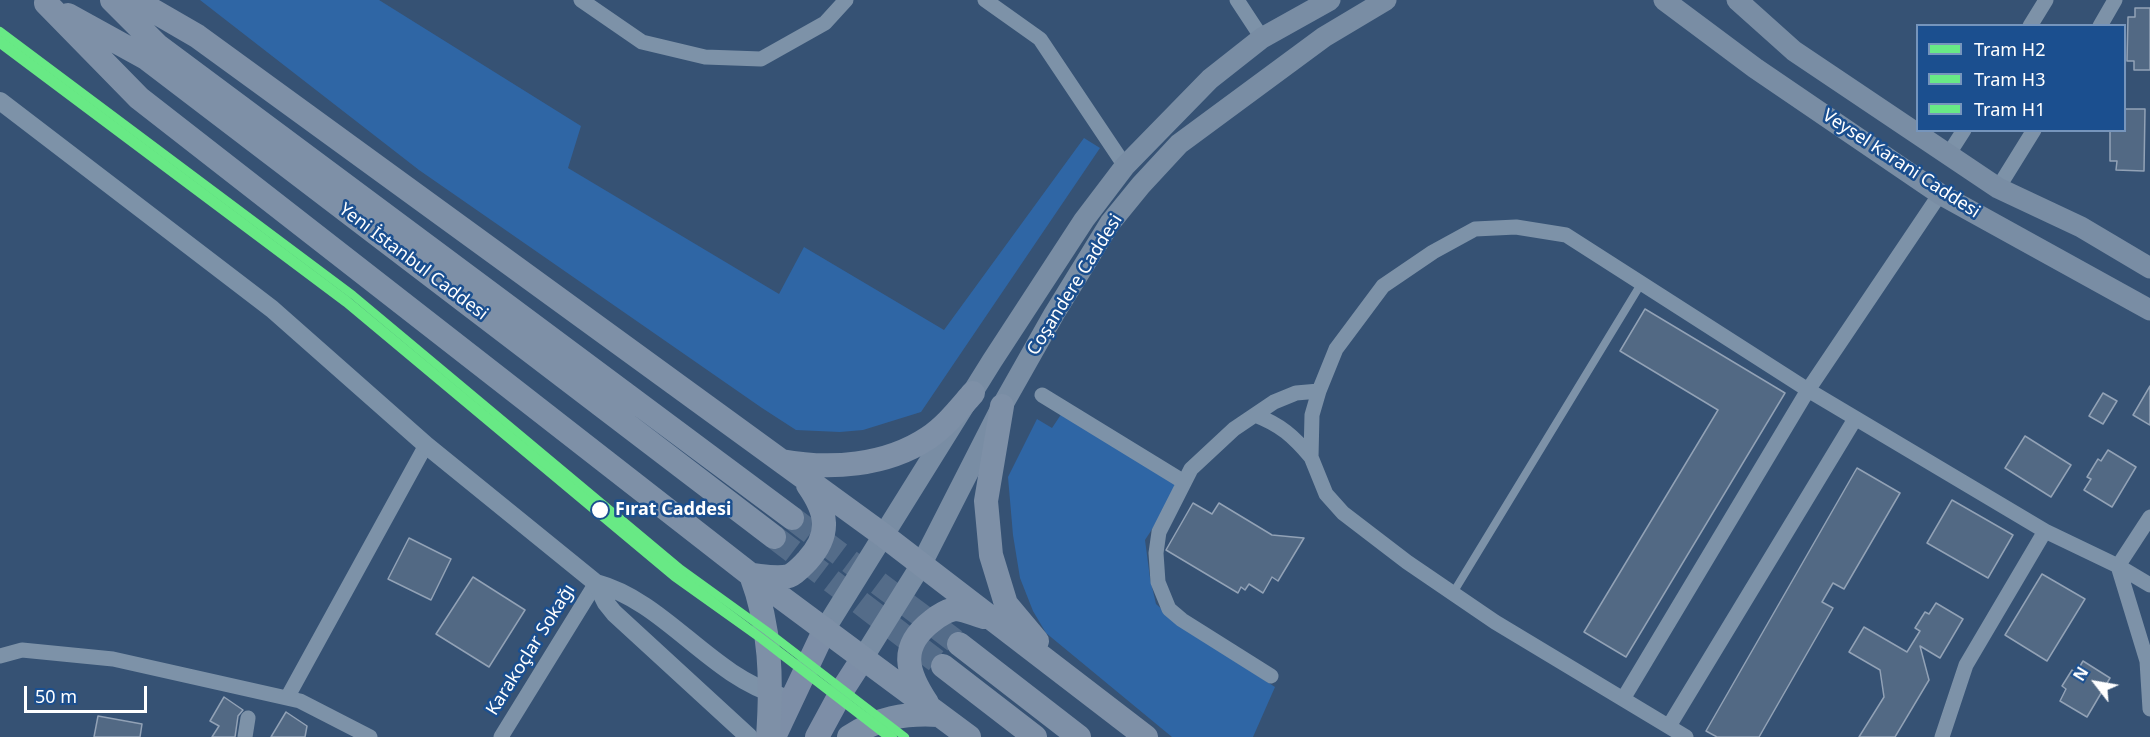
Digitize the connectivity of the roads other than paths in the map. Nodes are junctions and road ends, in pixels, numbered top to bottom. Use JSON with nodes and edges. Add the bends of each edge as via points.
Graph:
{"nodes":[{"id":1,"x":112,"y":0,"type":"edge"},
{"id":2,"x":135,"y":0,"type":"edge"},
{"id":3,"x":581,"y":0,"type":"edge"},
{"id":4,"x":846,"y":0,"type":"edge"},
{"id":5,"x":985,"y":0,"type":"edge"},
{"id":6,"x":1237,"y":0,"type":"edge"},
{"id":7,"x":1330,"y":0,"type":"edge"},
{"id":8,"x":1386,"y":0,"type":"edge"},
{"id":9,"x":1664,"y":0,"type":"edge"},
{"id":10,"x":1737,"y":0,"type":"edge"},
{"id":11,"x":2046,"y":0,"type":"edge"},
{"id":12,"x":2115,"y":0,"type":"edge"},
{"id":13,"x":44,"y":1,"type":"edge"},
{"id":14,"x":2031,"y":24,"type":"edge"},
{"id":15,"x":2101,"y":24,"type":"edge"},
{"id":16,"x":1262,"y":38,"type":"junction"},
{"id":17,"x":0,"y":101,"type":"edge"},
{"id":18,"x":1963,"y":132,"type":"edge"},
{"id":19,"x":2033,"y":132,"type":"edge"},
{"id":20,"x":1948,"y":155,"type":"junction"},
{"id":21,"x":1125,"y":166,"type":"junction"},
{"id":22,"x":1998,"y":188,"type":"junction"},
{"id":23,"x":1940,"y":194,"type":"junction"},
{"id":24,"x":2150,"y":268,"type":"edge"},
{"id":25,"x":1641,"y":284,"type":"junction"},
{"id":26,"x":2150,"y":310,"type":"edge"},
{"id":27,"x":1808,"y":390,"type":"junction"},
{"id":28,"x":1319,"y":391,"type":"junction"},
{"id":29,"x":974,"y":393,"type":"junction"},
{"id":30,"x":1042,"y":395,"type":"dead end"},
{"id":31,"x":1002,"y":406,"type":"junction"},
{"id":32,"x":1255,"y":415,"type":"junction"},
{"id":33,"x":1855,"y":419,"type":"junction"},
{"id":34,"x":426,"y":445,"type":"junction"},
{"id":35,"x":1311,"y":458,"type":"junction"},
{"id":36,"x":781,"y":461,"type":"junction"},
{"id":37,"x":803,"y":478,"type":"junction"},
{"id":38,"x":1184,"y":482,"type":"junction"},
{"id":39,"x":2150,"y":517,"type":"edge"},
{"id":40,"x":792,"y":518,"type":"tunnel mouth"},
{"id":41,"x":2045,"y":531,"type":"junction"},
{"id":42,"x":883,"y":535,"type":"junction"},
{"id":43,"x":774,"y":537,"type":"tunnel mouth"},
{"id":44,"x":921,"y":566,"type":"junction"},
{"id":45,"x":2118,"y":566,"type":"junction"},
{"id":46,"x":751,"y":575,"type":"junction"},
{"id":47,"x":596,"y":582,"type":"junction"},
{"id":48,"x":2150,"y":585,"type":"edge"},
{"id":49,"x":1453,"y":593,"type":"junction"},
{"id":50,"x":992,"y":619,"type":"junction"},
{"id":51,"x":825,"y":629,"type":"junction"},
{"id":52,"x":959,"y":644,"type":"tunnel mouth"},
{"id":53,"x":0,"y":657,"type":"edge"},
{"id":54,"x":863,"y":658,"type":"junction"},
{"id":55,"x":943,"y":666,"type":"tunnel mouth"},
{"id":56,"x":1061,"y":671,"type":"junction"},
{"id":57,"x":1271,"y":676,"type":"dead end"},
{"id":58,"x":781,"y":696,"type":"junction"},
{"id":59,"x":287,"y":698,"type":"junction"},
{"id":60,"x":1623,"y":699,"type":"junction"},
{"id":61,"x":2150,"y":709,"type":"edge"},
{"id":62,"x":935,"y":713,"type":"junction"},
{"id":63,"x":248,"y":718,"type":"dead end"},
{"id":64,"x":1669,"y":726,"type":"junction"},
{"id":65,"x":245,"y":737,"type":"edge"},
{"id":66,"x":370,"y":737,"type":"edge"},
{"id":67,"x":501,"y":737,"type":"edge"},
{"id":68,"x":749,"y":737,"type":"edge"},
{"id":69,"x":768,"y":737,"type":"edge"},
{"id":70,"x":774,"y":737,"type":"edge"},
{"id":71,"x":817,"y":737,"type":"edge"},
{"id":72,"x":849,"y":737,"type":"edge"},
{"id":73,"x":969,"y":737,"type":"edge"},
{"id":74,"x":1035,"y":737,"type":"edge"},
{"id":75,"x":1080,"y":737,"type":"edge"},
{"id":76,"x":1146,"y":737,"type":"edge"},
{"id":77,"x":1686,"y":737,"type":"edge"},
{"id":78,"x":1942,"y":737,"type":"edge"}],
"edges":[{"from":1,"to":40,"type":"highway","name":"Yeni İstanbul Caddesi","via":[[157,45]]},
{"from":2,"to":36,"type":"highway","via":[[197,36]]},
{"from":3,"to":4,"type":"street","via":[[642,42],[705,57],[761,59],[825,23]]},
{"from":5,"to":21,"type":"street","via":[[1040,39]]},
{"from":6,"to":16,"type":"street"},
{"from":7,"to":16,"type":"main road","name":"Coşandere Caddesi"},
{"from":8,"to":31,"type":"main road","name":"Coşandere Caddesi","via":[[1324,37],[1179,144],[1110,223]]},
{"from":9,"to":23,"type":"main road","name":"Veysel Karani Caddesi","via":[[1755,68]]},
{"from":10,"to":20,"type":"main road","name":"Veysel Karani Caddesi","via":[[1794,51]]},
{"from":11,"to":14,"type":"street"},
{"from":12,"to":15,"type":"street"},
{"from":13,"to":43,"type":"highway","name":"Yeni İstanbul Caddesi","via":[[146,58]]},
{"from":13,"to":46,"type":"highway","via":[[139,98]]},
{"from":16,"to":21,"type":"main road","name":"Coşandere Caddesi","via":[[1210,79]]},
{"from":17,"to":34,"type":"street","via":[[272,309]]},
{"from":18,"to":20,"type":"street"},
{"from":19,"to":22,"type":"street"},
{"from":20,"to":22,"type":"main road","name":"Veysel Karani Caddesi"},
{"from":21,"to":29,"type":"main road","name":"Coşandere Caddesi","via":[[1084,220]]},
{"from":22,"to":24,"type":"main road","name":"Veysel Karani Caddesi","via":[[2081,227]]},
{"from":23,"to":26,"type":"main road","name":"Veysel Karani Caddesi"},
{"from":23,"to":27,"type":"street"},
{"from":25,"to":27,"type":"street"},
{"from":25,"to":28,"type":"street","via":[[1566,235],[1515,227],[1475,230],[1432,252],[1383,286],[1336,349]]},
{"from":25,"to":49,"type":"lane"},
{"from":27,"to":33,"type":"street"},
{"from":27,"to":60,"type":"street"},
{"from":28,"to":32,"type":"street","via":[[1296,393]]},
{"from":28,"to":35,"type":"street","via":[[1312,416]]},
{"from":29,"to":36,"type":"highway","via":[[940,429],[894,455],[842,465]]},
{"from":29,"to":42,"type":"main road","name":"Coşandere Caddesi"},
{"from":30,"to":38,"type":"street"},
{"from":31,"to":44,"type":"main road","name":"Coşandere Caddesi"},
{"from":31,"to":56,"type":"highway","via":[[986,501],[991,555],[1006,603]]},
{"from":32,"to":35,"type":"street","via":[[1276,423]]},
{"from":32,"to":38,"type":"street","via":[[1203,456]]},
{"from":33,"to":41,"type":"street"},
{"from":33,"to":64,"type":"street"},
{"from":34,"to":47,"type":"street"},
{"from":34,"to":59,"type":"street"},
{"from":35,"to":49,"type":"street","via":[[1326,494],[1343,513]]},
{"from":36,"to":37,"type":"highway"},
{"from":37,"to":42,"type":"highway"},
{"from":37,"to":46,"type":"highway","via":[[823,512],[825,534],[819,546],[789,576]]},
{"from":38,"to":57,"type":"street","via":[[1159,532],[1156,553],[1158,582],[1169,609]]},
{"from":39,"to":45,"type":"street"},
{"from":41,"to":45,"type":"street"},
{"from":41,"to":78,"type":"street","via":[[1966,665]]},
{"from":42,"to":44,"type":"highway"},
{"from":42,"to":51,"type":"main road","name":"Coşandere Caddesi"},
{"from":44,"to":50,"type":"highway"},
{"from":44,"to":54,"type":"main road","name":"Coşandere Caddesi"},
{"from":45,"to":48,"type":"street"},
{"from":45,"to":61,"type":"street","via":[[2146,661]]},
{"from":46,"to":51,"type":"highway"},
{"from":46,"to":58,"type":"highway"},
{"from":47,"to":58,"type":"street","via":[[628,595],[721,665]]},
{"from":47,"to":67,"type":"street","name":"Karakoçlar Sokağı"},
{"from":47,"to":68,"type":"street","via":[[614,613]]},
{"from":49,"to":60,"type":"street"},
{"from":50,"to":56,"type":"highway"},
{"from":50,"to":62,"type":"highway","via":[[956,609],[940,615],[917,637],[909,652],[909,667],[915,684]]},
{"from":51,"to":54,"type":"highway"},
{"from":51,"to":58,"type":"main road"},
{"from":52,"to":75,"type":"highway"},
{"from":53,"to":59,"type":"street","via":[[22,650],[113,659]]},
{"from":54,"to":62,"type":"highway"},
{"from":54,"to":71,"type":"main road"},
{"from":55,"to":74,"type":"highway"},
{"from":56,"to":76,"type":"highway"},
{"from":58,"to":69,"type":"highway"},
{"from":58,"to":70,"type":"main road"},
{"from":59,"to":66,"type":"street"},
{"from":60,"to":64,"type":"street"},
{"from":62,"to":72,"type":"highway","via":[[894,716]]},
{"from":62,"to":73,"type":"highway"},
{"from":63,"to":65,"type":"street"},
{"from":64,"to":77,"type":"street"}]}
